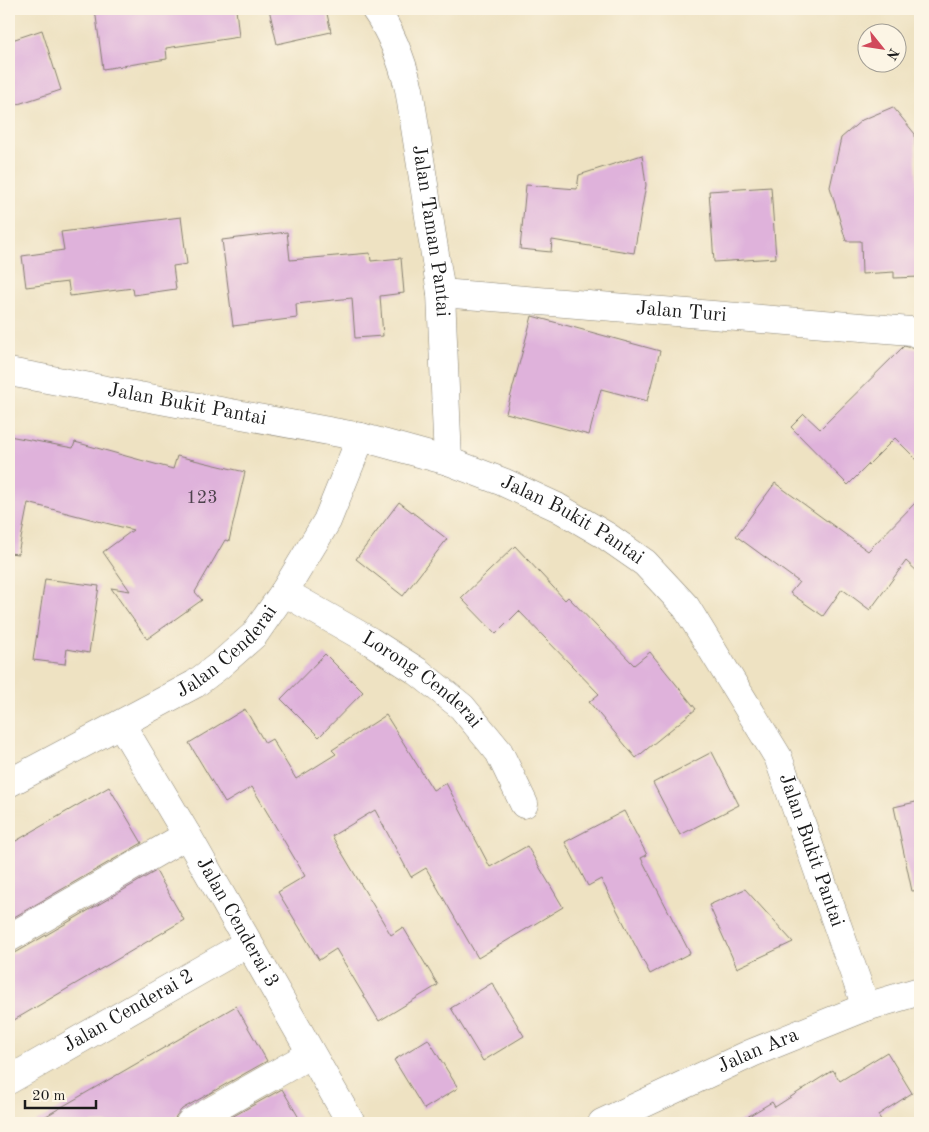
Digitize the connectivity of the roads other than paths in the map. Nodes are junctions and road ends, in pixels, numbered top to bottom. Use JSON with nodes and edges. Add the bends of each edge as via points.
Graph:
{"nodes":[{"id":1,"x":376,"y":9,"type":"edge"},
{"id":2,"x":441,"y":293,"type":"junction"},
{"id":3,"x":920,"y":335,"type":"edge"},
{"id":4,"x":9,"y":372,"type":"edge"},
{"id":5,"x":360,"y":438,"type":"junction"},
{"id":6,"x":448,"y":461,"type":"junction"},
{"id":7,"x":284,"y":592,"type":"junction"},
{"id":8,"x":121,"y":724,"type":"junction"},
{"id":9,"x":9,"y":783,"type":"edge"},
{"id":10,"x":524,"y":804,"type":"dead end"},
{"id":11,"x":187,"y":836,"type":"junction"},
{"id":12,"x":9,"y":938,"type":"edge"},
{"id":13,"x":248,"y":943,"type":"junction"},
{"id":14,"x":920,"y":991,"type":"edge"},
{"id":15,"x":866,"y":1007,"type":"junction"},
{"id":16,"x":311,"y":1054,"type":"junction"},
{"id":17,"x":9,"y":1080,"type":"edge"},
{"id":18,"x":190,"y":1123,"type":"edge"},
{"id":19,"x":351,"y":1123,"type":"edge"},
{"id":20,"x":602,"y":1123,"type":"edge"}],
"edges":[{"from":1,"to":2,"type":"street","name":"Jalan Taman Pantai","via":[[403,65],[410,89]]},
{"from":2,"to":3,"type":"street","name":"Jalan Turi","via":[[911,331]]},
{"from":2,"to":6,"type":"street","name":"Jalan Taman Pantai"},
{"from":4,"to":5,"type":"street","name":"Jalan Bukit Pantai"},
{"from":5,"to":6,"type":"street","name":"Jalan Bukit Pantai"},
{"from":5,"to":7,"type":"street","name":"Jalan Cenderai","via":[[328,521]]},
{"from":6,"to":15,"type":"street","name":"Jalan Bukit Pantai","via":[[558,507],[605,535],[645,563],[686,607],[778,757]]},
{"from":7,"to":8,"type":"street","name":"Jalan Cenderai","via":[[254,635],[220,665],[195,684]]},
{"from":7,"to":10,"type":"street","name":"Lorong Cenderai","via":[[417,671],[462,707],[499,752]]},
{"from":8,"to":9,"type":"street","name":"Jalan Cenderai"},
{"from":8,"to":11,"type":"street","name":"Jalan Cenderai 3"},
{"from":11,"to":12,"type":"street"},
{"from":11,"to":13,"type":"street","name":"Jalan Cenderai 3"},
{"from":13,"to":16,"type":"street","name":"Jalan Cenderai 3"},
{"from":13,"to":17,"type":"street","name":"Jalan Cenderai 2"},
{"from":14,"to":15,"type":"street","name":"Jalan Ara"},
{"from":15,"to":20,"type":"street","name":"Jalan Ara","via":[[752,1053]]},
{"from":16,"to":18,"type":"street"},
{"from":16,"to":19,"type":"street","name":"Jalan Cenderai 3"}]}
